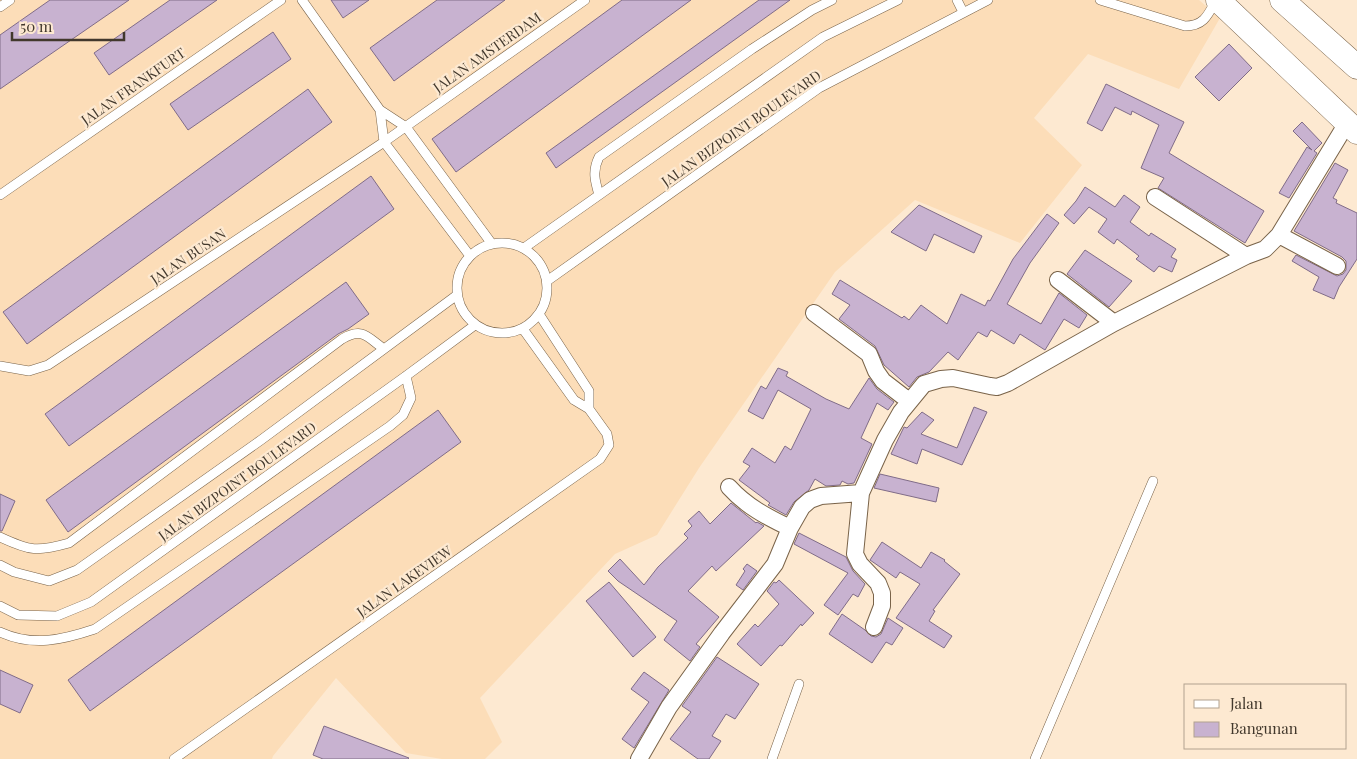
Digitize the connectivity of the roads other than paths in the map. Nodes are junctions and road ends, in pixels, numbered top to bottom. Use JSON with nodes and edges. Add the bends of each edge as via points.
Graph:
{"nodes":[{"id":1,"x":10,"y":0,"type":"edge"},
{"id":2,"x":282,"y":0,"type":"edge"},
{"id":3,"x":302,"y":0,"type":"edge"},
{"id":4,"x":585,"y":0,"type":"edge"},
{"id":5,"x":832,"y":0,"type":"edge"},
{"id":6,"x":898,"y":0,"type":"edge"},
{"id":7,"x":957,"y":0,"type":"edge"},
{"id":8,"x":988,"y":0,"type":"edge"},
{"id":9,"x":1100,"y":0,"type":"edge"},
{"id":10,"x":1217,"y":0,"type":"edge"},
{"id":11,"x":1282,"y":0,"type":"edge"},
{"id":12,"x":0,"y":7,"type":"edge"},
{"id":13,"x":963,"y":12,"type":"junction"},
{"id":14,"x":1357,"y":67,"type":"edge"},
{"id":15,"x":380,"y":110,"type":"junction"},
{"id":16,"x":406,"y":127,"type":"junction"},
{"id":17,"x":1352,"y":128,"type":"edge"},
{"id":18,"x":384,"y":142,"type":"junction"},
{"id":19,"x":0,"y":195,"type":"edge"},
{"id":20,"x":599,"y":195,"type":"junction"},
{"id":21,"x":1155,"y":197,"type":"dead end"},
{"id":22,"x":1279,"y":235,"type":"junction"},
{"id":23,"x":492,"y":244,"type":"junction"},
{"id":24,"x":524,"y":248,"type":"junction"},
{"id":25,"x":470,"y":256,"type":"junction"},
{"id":26,"x":1246,"y":256,"type":"junction"},
{"id":27,"x":1337,"y":266,"type":"dead end"},
{"id":28,"x":1058,"y":280,"type":"dead end"},
{"id":29,"x":547,"y":281,"type":"junction"},
{"id":30,"x":457,"y":295,"type":"junction"},
{"id":31,"x":814,"y":313,"type":"dead end"},
{"id":32,"x":539,"y":314,"type":"junction"},
{"id":33,"x":1114,"y":323,"type":"junction"},
{"id":34,"x":475,"y":325,"type":"junction"},
{"id":35,"x":523,"y":329,"type":"junction"},
{"id":36,"x":384,"y":349,"type":"junction"},
{"id":37,"x":0,"y":366,"type":"edge"},
{"id":38,"x":406,"y":376,"type":"junction"},
{"id":39,"x":909,"y":401,"type":"junction"},
{"id":40,"x":589,"y":409,"type":"junction"},
{"id":41,"x":1153,"y":481,"type":"dead end"},
{"id":42,"x":730,"y":487,"type":"dead end"},
{"id":43,"x":861,"y":493,"type":"junction"},
{"id":44,"x":790,"y":528,"type":"junction"},
{"id":45,"x":0,"y":537,"type":"edge"},
{"id":46,"x":0,"y":565,"type":"edge"},
{"id":47,"x":0,"y":606,"type":"edge"},
{"id":48,"x":874,"y":627,"type":"dead end"},
{"id":49,"x":0,"y":632,"type":"edge"},
{"id":50,"x":799,"y":684,"type":"dead end"},
{"id":51,"x":174,"y":759,"type":"edge"},
{"id":52,"x":639,"y":759,"type":"edge"},
{"id":53,"x":772,"y":759,"type":"edge"},
{"id":54,"x":1035,"y":759,"type":"edge"}],
"edges":[{"from":1,"to":12,"type":"lane"},
{"from":2,"to":19,"type":"lane","name":"JALAN FRANKFURT"},
{"from":3,"to":15,"type":"lane"},
{"from":4,"to":16,"type":"lane","name":"JALAN AMSTERDAM"},
{"from":5,"to":20,"type":"lane","via":[[752,49],[600,157],[594,174]]},
{"from":6,"to":20,"type":"lane","name":"JALAN BIZPOINT BOULEVARD","via":[[823,37]]},
{"from":7,"to":13,"type":"lane"},
{"from":8,"to":13,"type":"lane","name":"JALAN BIZPOINT BOULEVARD"},
{"from":9,"to":10,"type":"lane","via":[[1194,26],[1206,18]]},
{"from":10,"to":17,"type":"main road"},
{"from":11,"to":14,"type":"main road"},
{"from":13,"to":29,"type":"lane","name":"JALAN BIZPOINT BOULEVARD","via":[[819,88]]},
{"from":15,"to":16,"type":"lane"},
{"from":15,"to":18,"type":"lane"},
{"from":16,"to":18,"type":"lane","name":"JALAN AMSTERDAM"},
{"from":16,"to":23,"type":"lane"},
{"from":17,"to":22,"type":"street"},
{"from":18,"to":25,"type":"lane"},
{"from":18,"to":37,"type":"lane","name":"JALAN BUSAN","via":[[48,365],[29,371]]},
{"from":20,"to":24,"type":"lane","name":"JALAN BIZPOINT BOULEVARD"},
{"from":21,"to":26,"type":"street"},
{"from":22,"to":26,"type":"street","via":[[1264,250]]},
{"from":22,"to":27,"type":"street"},
{"from":23,"to":24,"type":"lane"},
{"from":23,"to":25,"type":"lane"},
{"from":24,"to":29,"type":"lane","via":[[539,262]]},
{"from":25,"to":30,"type":"lane","via":[[462,268]]},
{"from":26,"to":33,"type":"street"},
{"from":28,"to":33,"type":"street"},
{"from":29,"to":32,"type":"lane","via":[[546,298]]},
{"from":30,"to":34,"type":"lane","via":[[463,312]]},
{"from":30,"to":36,"type":"lane","name":"JALAN BIZPOINT BOULEVARD"},
{"from":31,"to":39,"type":"street","via":[[868,354],[883,381]]},
{"from":32,"to":35,"type":"lane"},
{"from":32,"to":40,"type":"lane","via":[[589,391]]},
{"from":33,"to":39,"type":"street","via":[[998,387],[953,378],[940,379],[924,384]]},
{"from":34,"to":35,"type":"lane","via":[[490,332],[507,334]]},
{"from":34,"to":38,"type":"lane","name":"JALAN BIZPOINT BOULEVARD"},
{"from":35,"to":40,"type":"lane","via":[[574,400]]},
{"from":36,"to":45,"type":"lane","via":[[360,333],[342,339],[69,543],[33,550]]},
{"from":36,"to":46,"type":"lane","name":"JALAN BIZPOINT BOULEVARD","via":[[77,570],[49,581]]},
{"from":38,"to":47,"type":"lane","name":"JALAN BIZPOINT BOULEVARD","via":[[91,602],[57,616],[18,615]]},
{"from":38,"to":49,"type":"lane","via":[[411,398],[403,415],[390,426],[95,629],[64,639],[38,641]]},
{"from":39,"to":43,"type":"street","via":[[885,440]]},
{"from":40,"to":51,"type":"lane","name":"JALAN LAKEVIEW","via":[[607,434],[609,445],[600,460]]},
{"from":41,"to":54,"type":"lane"},
{"from":42,"to":44,"type":"street","via":[[740,499]]},
{"from":43,"to":44,"type":"street","via":[[810,500]]},
{"from":43,"to":48,"type":"street","via":[[855,554],[882,593],[882,606]]},
{"from":44,"to":52,"type":"street","via":[[775,564],[669,707]]},
{"from":50,"to":53,"type":"lane"}]}
